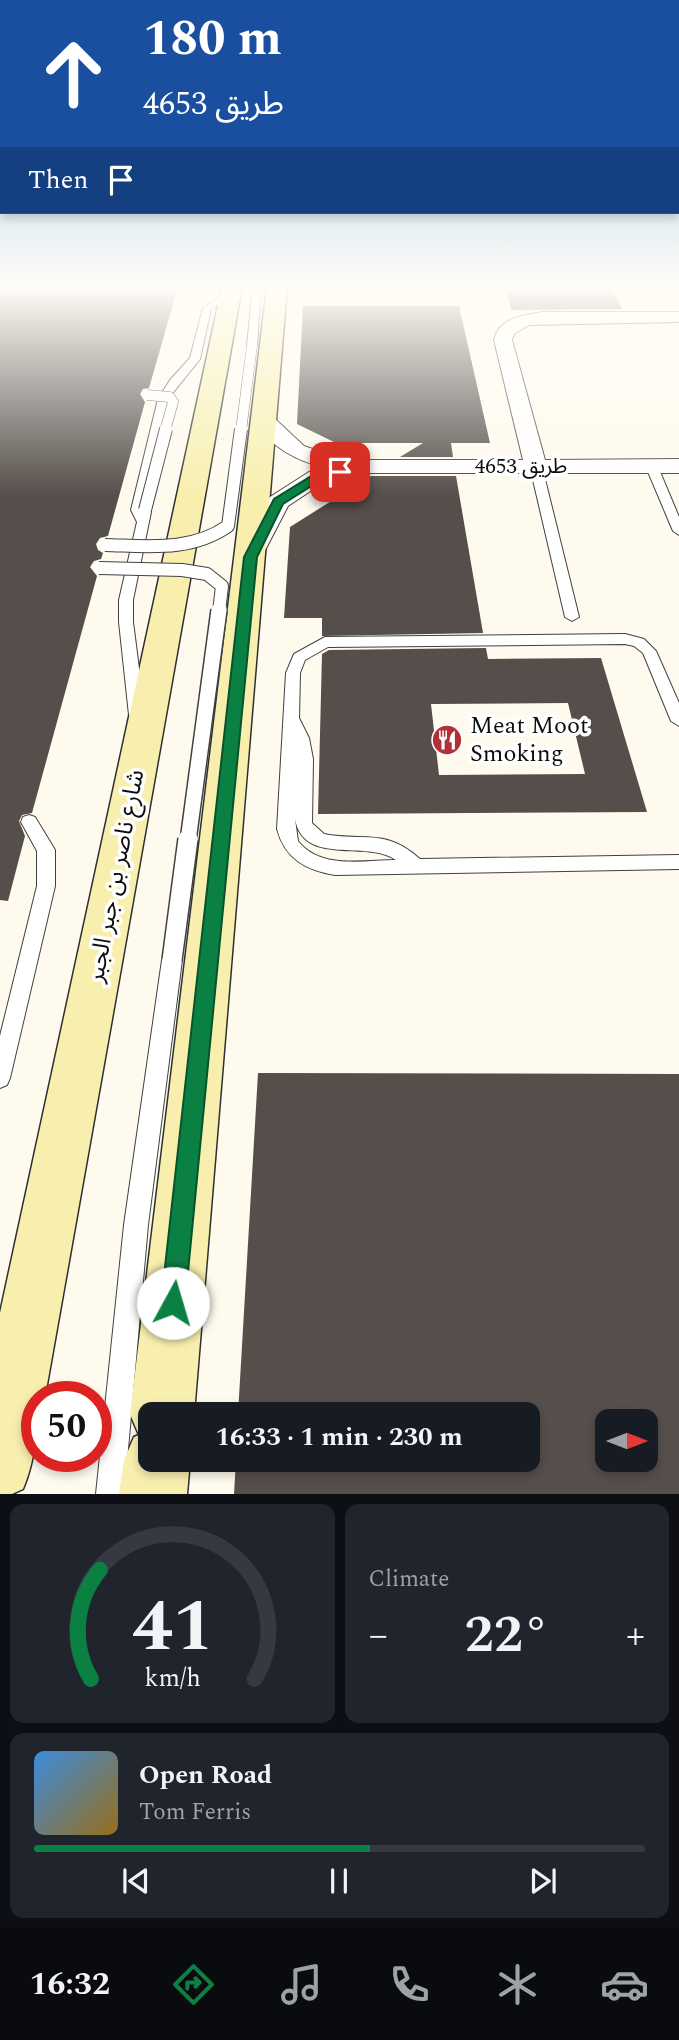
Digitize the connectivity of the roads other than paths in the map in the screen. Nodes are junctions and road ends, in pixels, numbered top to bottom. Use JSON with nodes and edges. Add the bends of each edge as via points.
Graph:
{"nodes":[{"id":1,"x":196,"y":357,"type":"edge"},
{"id":2,"x":244,"y":357,"type":"edge"},
{"id":3,"x":251,"y":357,"type":"edge"},
{"id":4,"x":264,"y":357,"type":"edge"},
{"id":5,"x":507,"y":357,"type":"edge"},
{"id":6,"x":147,"y":395,"type":"dead end"},
{"id":7,"x":265,"y":422,"type":"junction"},
{"id":8,"x":679,"y":466,"type":"edge"},
{"id":9,"x":362,"y":467,"type":"junction"},
{"id":10,"x":536,"y":467,"type":"junction"},
{"id":11,"x":652,"y":467,"type":"junction"},
{"id":12,"x":144,"y":516,"type":"junction"},
{"id":13,"x":679,"y":531,"type":"edge"},
{"id":14,"x":105,"y":545,"type":"dead end"},
{"id":15,"x":250,"y":557,"type":"junction"},
{"id":16,"x":99,"y":568,"type":"dead end"},
{"id":17,"x":572,"y":617,"type":"dead end"},
{"id":18,"x":291,"y":719,"type":"junction"},
{"id":19,"x":679,"y":721,"type":"edge"},
{"id":20,"x":141,"y":748,"type":"junction"},
{"id":21,"x":29,"y":822,"type":"dead end"},
{"id":22,"x":679,"y":862,"type":"edge"},
{"id":23,"x":415,"y":866,"type":"junction"},
{"id":24,"x":0,"y":1078,"type":"edge"},
{"id":25,"x":163,"y":1402,"type":"edge"},
{"id":26,"x":0,"y":1466,"type":"edge"},
{"id":27,"x":156,"y":1472,"type":"edge"},
{"id":28,"x":110,"y":1494,"type":"edge"},
{"id":29,"x":153,"y":1494,"type":"edge"}],
"edges":[{"from":1,"to":12,"type":"lane","via":[[163,399],[137,510]]},
{"from":2,"to":20,"type":"main road","name":"شارع ناصر بن جبر الجبر"},
{"from":3,"to":14,"type":"lane","bridge":true,"via":[[228,526],[214,538],[192,545]]},
{"from":4,"to":7,"type":"main road"},
{"from":5,"to":10,"type":"street"},
{"from":6,"to":12,"type":"lane","bridge":true,"via":[[170,397],[173,402]]},
{"from":7,"to":9,"type":"street","name":"طريق 4653","via":[[291,449],[318,461]]},
{"from":7,"to":15,"type":"main road"},
{"from":8,"to":11,"type":"street","name":"طريق 4653"},
{"from":9,"to":10,"type":"street","name":"طريق 4653"},
{"from":9,"to":15,"type":"street","name":"طريق 4653","via":[[317,477],[278,502]]},
{"from":10,"to":11,"type":"street","name":"طريق 4653"},
{"from":10,"to":17,"type":"lane"},
{"from":11,"to":13,"type":"lane"},
{"from":12,"to":20,"type":"lane","via":[[129,580],[126,622]]},
{"from":15,"to":25,"type":"main road"},
{"from":16,"to":28,"type":"lane","bridge":true,"via":[[182,570],[207,574],[222,586],[136,1225]]},
{"from":18,"to":19,"type":"lane","via":[[295,665],[306,651],[325,642],[625,639],[639,642],[649,651]]},
{"from":18,"to":23,"type":"lane","via":[[304,740],[303,821],[310,834],[328,842],[385,845]]},
{"from":18,"to":23,"type":"lane","via":[[286,829],[293,848],[322,867]]},
{"from":20,"to":26,"type":"main road","name":"شارع ناصر بن جبر الجبر"},
{"from":21,"to":24,"type":"lane","via":[[46,850],[46,886]]},
{"from":22,"to":23,"type":"lane"},
{"from":27,"to":29,"type":"main road"}]}
